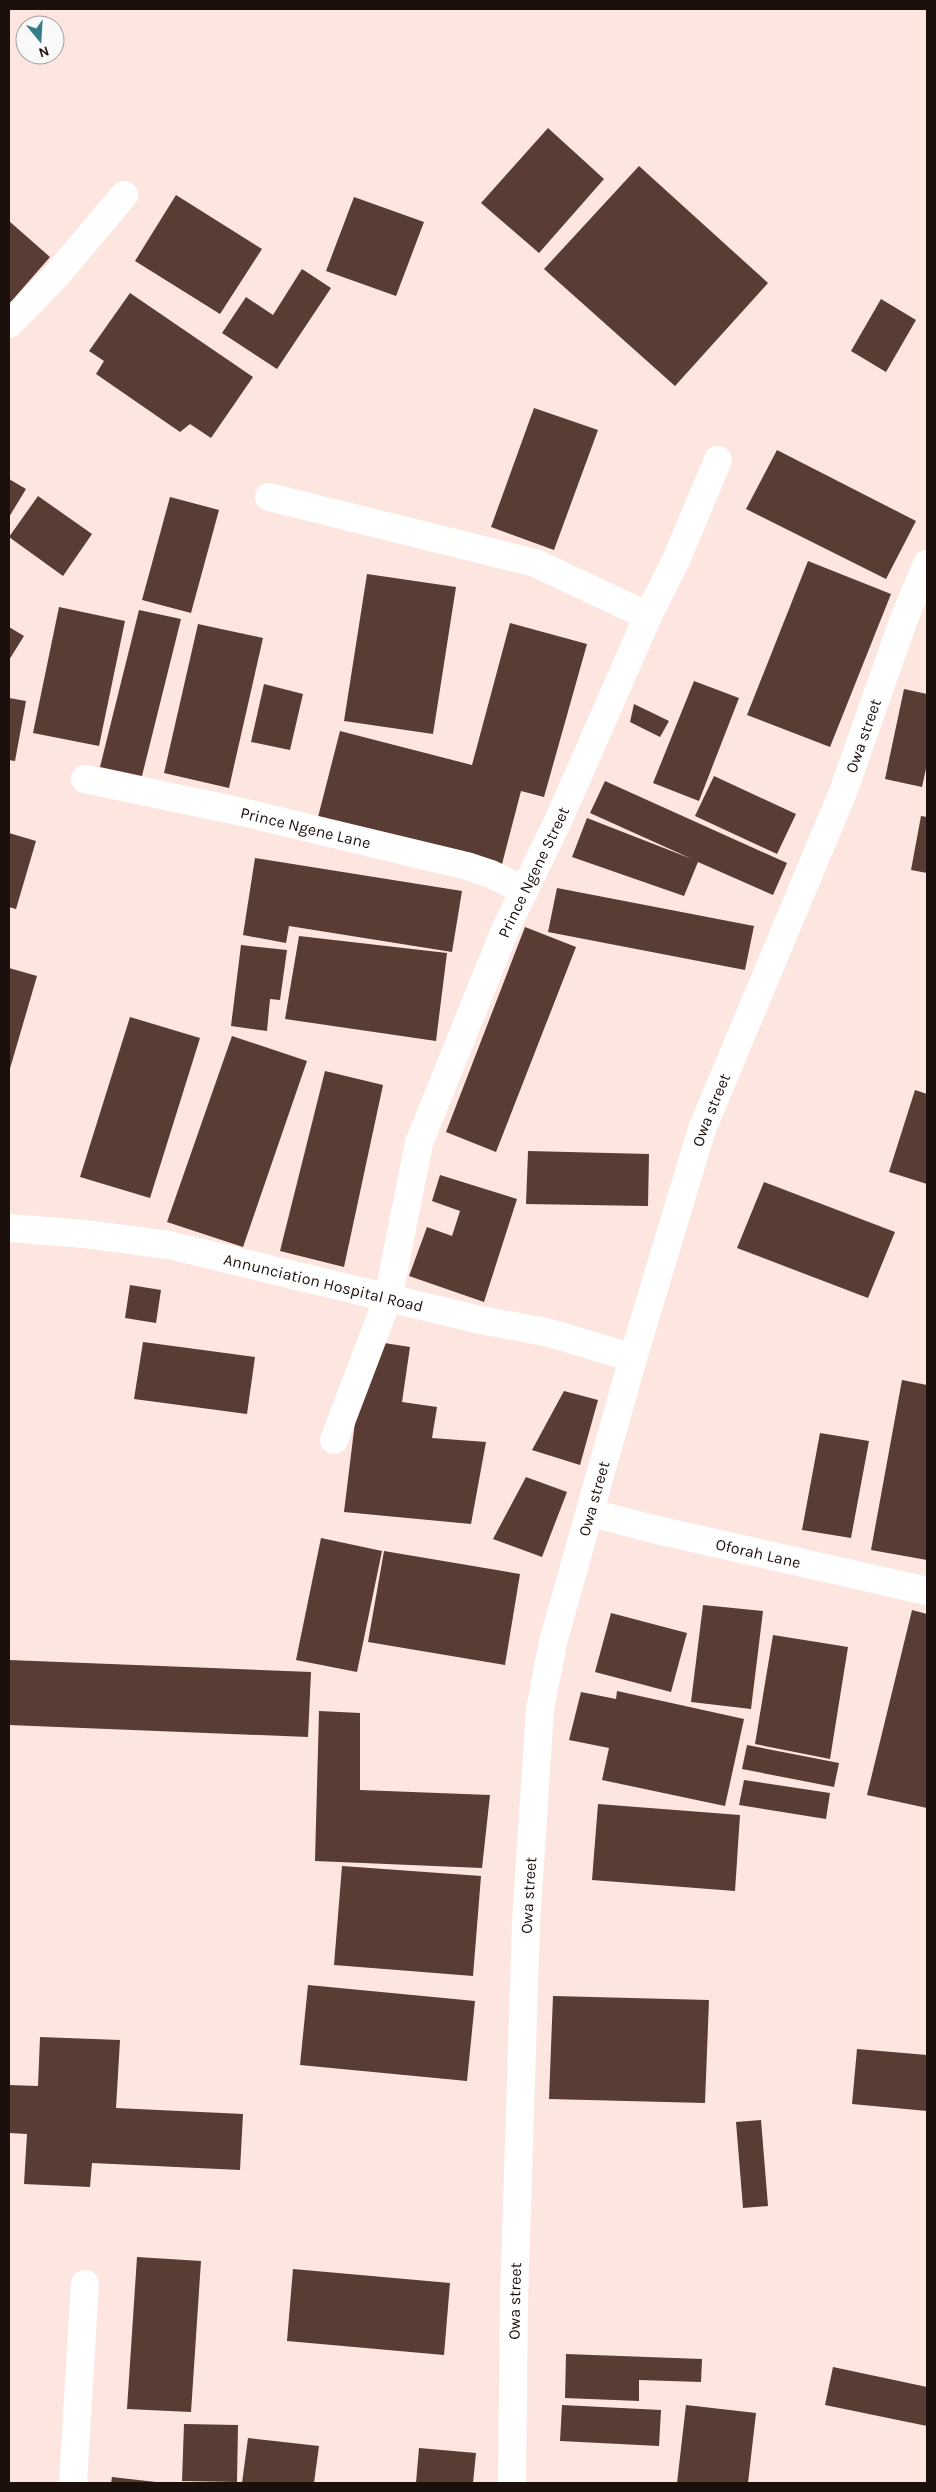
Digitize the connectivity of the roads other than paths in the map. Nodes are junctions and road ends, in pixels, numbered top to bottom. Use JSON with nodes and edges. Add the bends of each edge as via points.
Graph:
{"nodes":[{"id":1,"x":124,"y":195,"type":"dead end"},
{"id":2,"x":9,"y":324,"type":"edge"},
{"id":3,"x":718,"y":460,"type":"dead end"},
{"id":4,"x":269,"y":497,"type":"dead end"},
{"id":5,"x":927,"y":564,"type":"edge"},
{"id":6,"x":648,"y":616,"type":"junction"},
{"id":7,"x":916,"y":621,"type":"edge"},
{"id":8,"x":85,"y":779,"type":"dead end"},
{"id":9,"x":523,"y":890,"type":"junction"},
{"id":10,"x":9,"y":1228,"type":"edge"},
{"id":11,"x":388,"y":1298,"type":"junction"},
{"id":12,"x":634,"y":1358,"type":"junction"},
{"id":13,"x":334,"y":1440,"type":"dead end"},
{"id":14,"x":590,"y":1513,"type":"junction"},
{"id":15,"x":927,"y":1591,"type":"edge"},
{"id":16,"x":85,"y":2284,"type":"dead end"},
{"id":17,"x":72,"y":2483,"type":"edge"},
{"id":18,"x":512,"y":2483,"type":"edge"}],
"edges":[{"from":1,"to":2,"type":"street","via":[[55,277]]},
{"from":3,"to":6,"type":"street","name":"Prince Ngene Street","via":[[676,560]]},
{"from":4,"to":6,"type":"street","via":[[535,563]]},
{"from":5,"to":7,"type":"street","name":"Owa street"},
{"from":6,"to":9,"type":"street","name":"Prince Ngene Street","via":[[559,819]]},
{"from":7,"to":12,"type":"street","name":"Owa street","via":[[702,1129]]},
{"from":8,"to":9,"type":"street","name":"Prince Ngene Lane","via":[[242,812],[467,866]]},
{"from":9,"to":11,"type":"street","name":"Prince Ngene Street","via":[[419,1143]]},
{"from":10,"to":11,"type":"street","name":"Annunciation Hospital Road","via":[[168,1245]]},
{"from":11,"to":12,"type":"street","name":"Annunciation Hospital Road","via":[[550,1333]]},
{"from":11,"to":13,"type":"street","name":"Prince Ngene Street"},
{"from":12,"to":14,"type":"street","name":"Owa street"},
{"from":14,"to":15,"type":"street","name":"Oforah Lane"},
{"from":14,"to":18,"type":"street","name":"Owa street","via":[[552,1642],[536,1754],[521,2070]]},
{"from":16,"to":17,"type":"street"}]}
